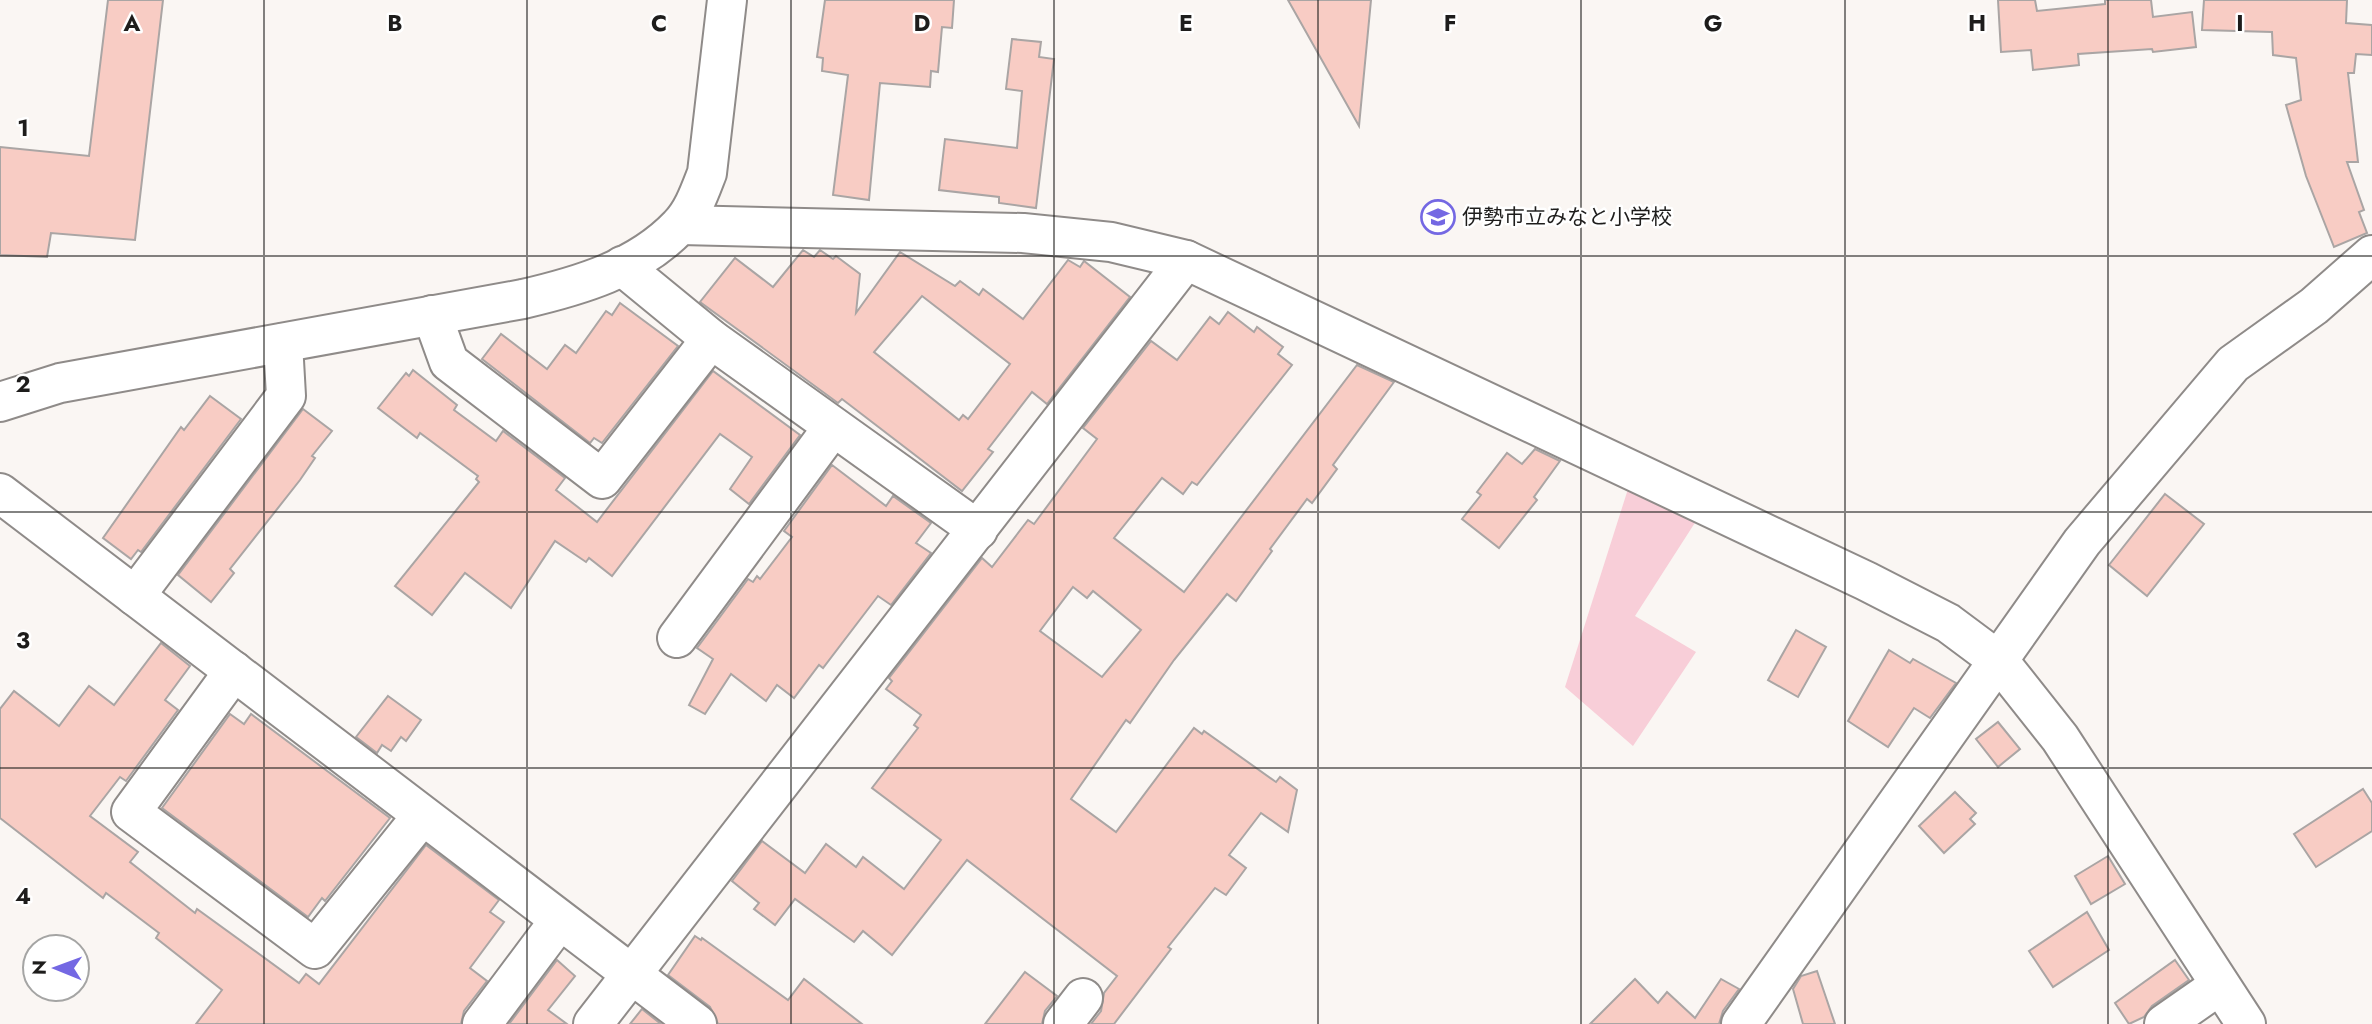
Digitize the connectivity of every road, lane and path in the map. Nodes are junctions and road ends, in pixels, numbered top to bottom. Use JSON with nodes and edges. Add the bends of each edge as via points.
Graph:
{"nodes":[{"id":1,"x":727,"y":0,"type":"edge"},
{"id":2,"x":681,"y":225,"type":"junction"},
{"id":3,"x":2372,"y":255,"type":"edge"},
{"id":4,"x":1186,"y":260,"type":"junction"},
{"id":5,"x":622,"y":266,"type":"junction"},
{"id":6,"x":432,"y":315,"type":"junction"},
{"id":7,"x":711,"y":339,"type":"junction"},
{"id":8,"x":283,"y":343,"type":"junction"},
{"id":9,"x":0,"y":402,"type":"edge"},
{"id":10,"x":833,"y":426,"type":"junction"},
{"id":11,"x":0,"y":492,"type":"edge"},
{"id":12,"x":978,"y":530,"type":"junction"},
{"id":13,"x":135,"y":596,"type":"junction"},
{"id":14,"x":677,"y":638,"type":"dead end"},
{"id":15,"x":1998,"y":661,"type":"junction"},
{"id":16,"x":233,"y":671,"type":"junction"},
{"id":17,"x":422,"y":816,"type":"junction"},
{"id":18,"x":559,"y":921,"type":"junction"},
{"id":19,"x":629,"y":975,"type":"junction"},
{"id":20,"x":2220,"y":985,"type":"junction"},
{"id":21,"x":482,"y":1024,"type":"edge"},
{"id":22,"x":593,"y":1024,"type":"edge"},
{"id":23,"x":697,"y":1024,"type":"edge"},
{"id":24,"x":1741,"y":1024,"type":"edge"},
{"id":25,"x":2164,"y":1024,"type":"edge"},
{"id":26,"x":2246,"y":1024,"type":"edge"}],
"edges":[{"from":1,"to":2,"type":"street","via":[[707,173]]},
{"from":2,"to":4,"type":"street","via":[[1023,233],[1111,242]]},
{"from":2,"to":5,"type":"street"},
{"from":3,"to":15,"type":"street","via":[[2314,306],[2233,364],[2082,542]]},
{"from":4,"to":12,"type":"street"},
{"from":4,"to":15,"type":"street","via":[[1866,581],[1948,623]]},
{"from":5,"to":6,"type":"street","via":[[581,286]]},
{"from":5,"to":7,"type":"street"},
{"from":6,"to":7,"type":"street","via":[[449,362],[602,479]]},
{"from":6,"to":8,"type":"street"},
{"from":7,"to":10,"type":"street"},
{"from":8,"to":9,"type":"street","via":[[60,383]]},
{"from":8,"to":13,"type":"street","via":[[286,396]]},
{"from":10,"to":12,"type":"street"},
{"from":10,"to":14,"type":"street"},
{"from":11,"to":13,"type":"street"},
{"from":12,"to":19,"type":"street"},
{"from":13,"to":16,"type":"street"},
{"from":15,"to":20,"type":"street","via":[[2060,738]]},
{"from":15,"to":24,"type":"street"},
{"from":16,"to":17,"type":"street"},
{"from":16,"to":17,"type":"street","via":[[131,812],[315,949]]},
{"from":17,"to":18,"type":"street"},
{"from":18,"to":19,"type":"street"},
{"from":18,"to":21,"type":"street"},
{"from":19,"to":22,"type":"street"},
{"from":19,"to":23,"type":"street"},
{"from":20,"to":25,"type":"street"},
{"from":20,"to":26,"type":"street"}]}
